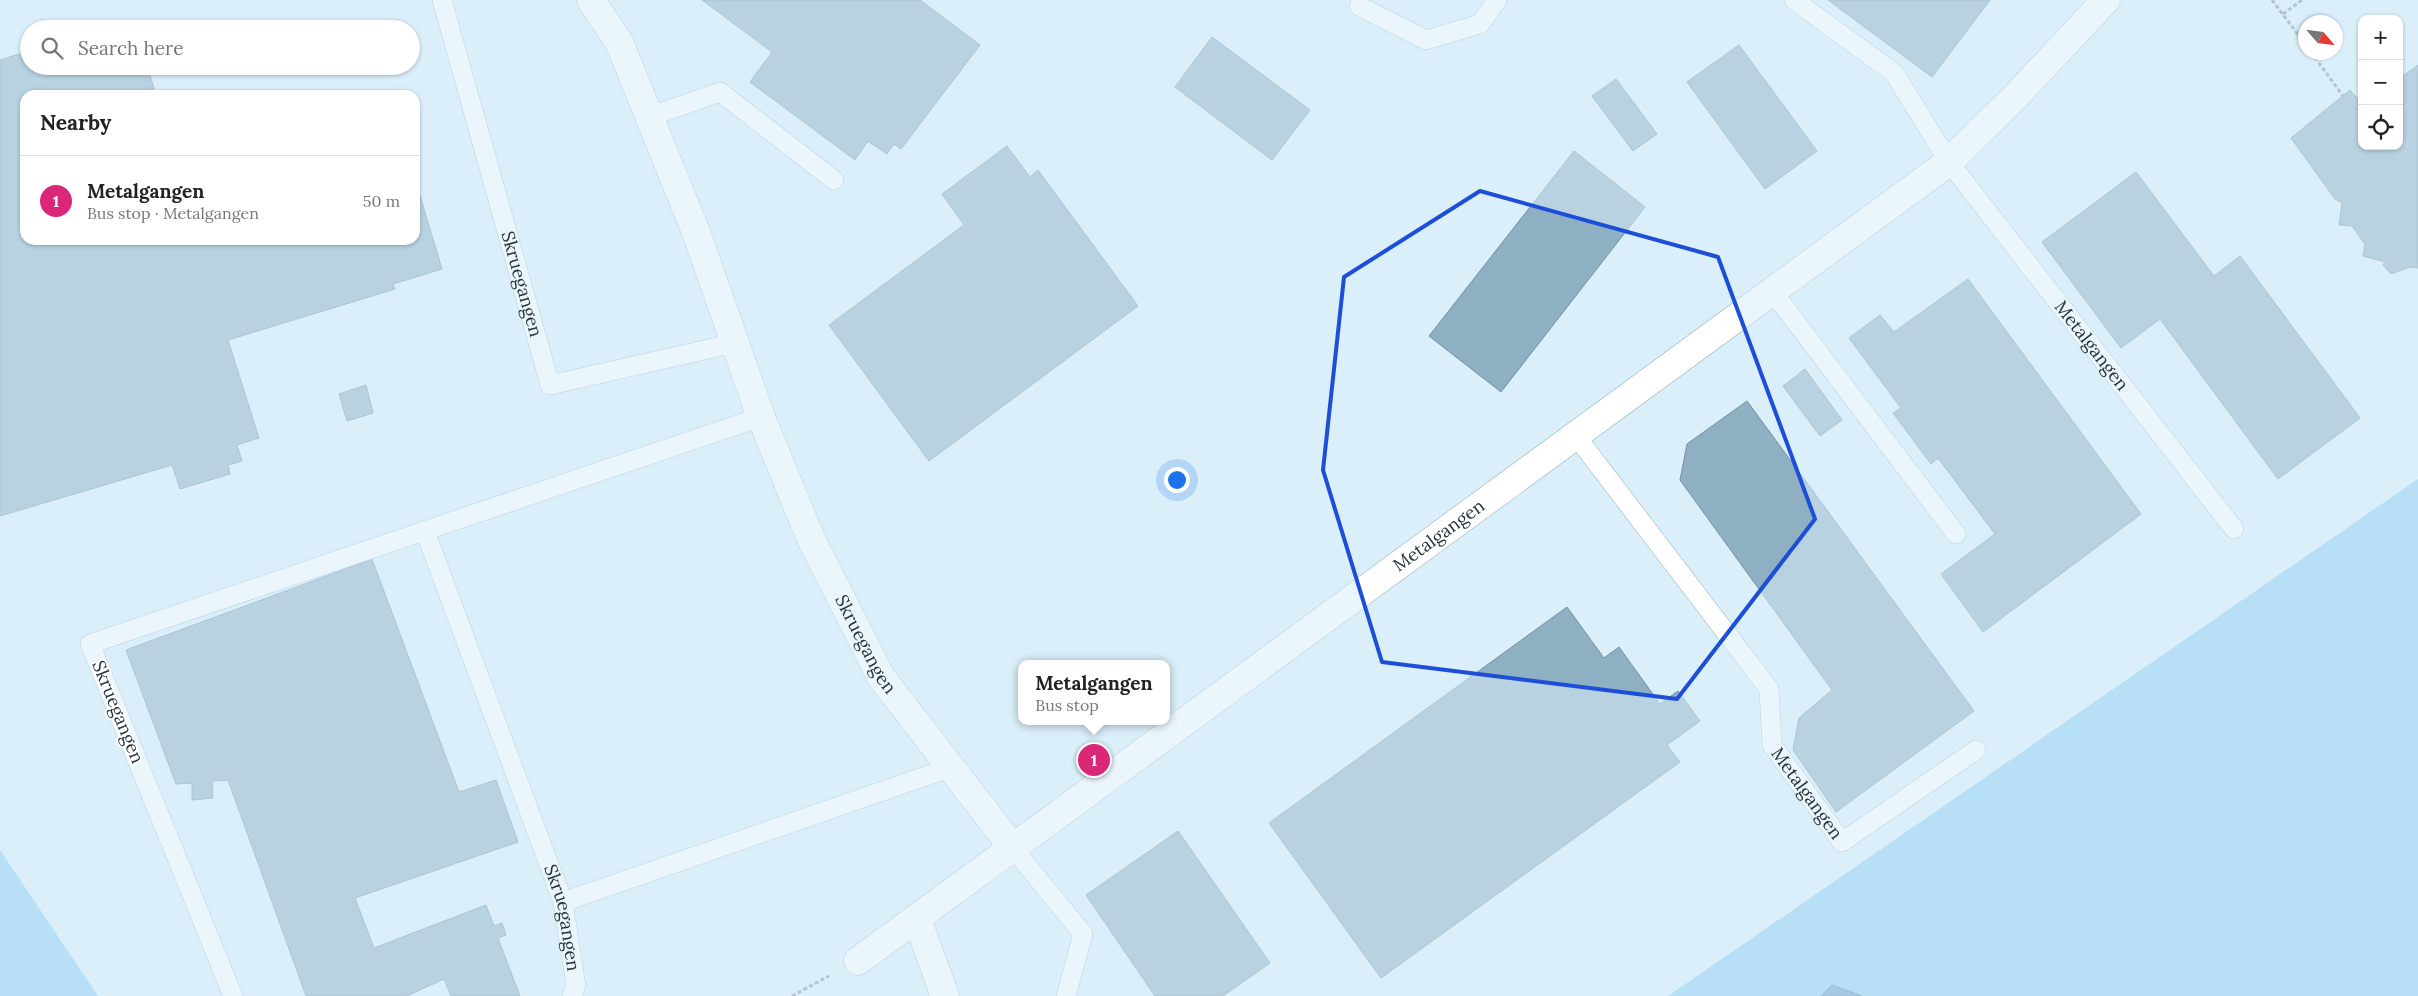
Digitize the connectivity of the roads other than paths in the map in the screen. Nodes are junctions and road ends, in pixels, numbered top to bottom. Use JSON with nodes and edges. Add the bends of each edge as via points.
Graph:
{"nodes":[{"id":1,"x":442,"y":0,"type":"edge"},
{"id":2,"x":591,"y":0,"type":"edge"},
{"id":3,"x":1497,"y":0,"type":"edge"},
{"id":4,"x":1794,"y":0,"type":"edge"},
{"id":5,"x":2106,"y":0,"type":"edge"},
{"id":6,"x":1357,"y":2,"type":"edge"},
{"id":7,"x":649,"y":117,"type":"junction"},
{"id":8,"x":1949,"y":162,"type":"junction"},
{"id":9,"x":834,"y":180,"type":"dead end"},
{"id":10,"x":1773,"y":292,"type":"junction"},
{"id":11,"x":735,"y":343,"type":"junction"},
{"id":12,"x":761,"y":417,"type":"junction"},
{"id":13,"x":1576,"y":436,"type":"junction"},
{"id":14,"x":2234,"y":529,"type":"dead end"},
{"id":15,"x":425,"y":531,"type":"junction"},
{"id":16,"x":1956,"y":534,"type":"dead end"},
{"id":17,"x":1976,"y":750,"type":"dead end"},
{"id":18,"x":950,"y":768,"type":"junction"},
{"id":19,"x":1013,"y":848,"type":"junction"},
{"id":20,"x":563,"y":902,"type":"junction"},
{"id":21,"x":917,"y":919,"type":"junction"},
{"id":22,"x":858,"y":961,"type":"road end"},
{"id":23,"x":233,"y":996,"type":"edge"},
{"id":24,"x":572,"y":996,"type":"edge"},
{"id":25,"x":945,"y":996,"type":"edge"},
{"id":26,"x":1066,"y":996,"type":"edge"}],
"edges":[{"from":1,"to":11,"type":"lane","name":"Skruegangen","via":[[550,385]]},
{"from":2,"to":7,"type":"street","name":"Skruegangen","via":[[619,42]]},
{"from":3,"to":6,"type":"lane","via":[[1480,24],[1426,40]]},
{"from":4,"to":8,"type":"lane","name":"Metalgangen","via":[[1894,73]]},
{"from":5,"to":8,"type":"street","name":"Metalgangen"},
{"from":7,"to":9,"type":"lane","via":[[720,92]]},
{"from":7,"to":11,"type":"street","name":"Skruegangen","via":[[696,232]]},
{"from":8,"to":10,"type":"street","name":"Metalgangen"},
{"from":8,"to":14,"type":"lane","name":"Metalgangen"},
{"from":10,"to":13,"type":"street","name":"Metalgangen"},
{"from":10,"to":16,"type":"lane"},
{"from":11,"to":12,"type":"street","name":"Skruegangen"},
{"from":12,"to":15,"type":"lane","name":"Skruegangen"},
{"from":12,"to":18,"type":"street","name":"Skruegangen","via":[[811,539],[881,677]]},
{"from":13,"to":17,"type":"lane","name":"Metalgangen","via":[[1769,689],[1772,745],[1842,842]]},
{"from":13,"to":19,"type":"street","name":"Metalgangen"},
{"from":15,"to":20,"type":"lane","name":"Skruegangen"},
{"from":15,"to":23,"type":"lane","name":"Skruegangen","via":[[90,644]]},
{"from":18,"to":19,"type":"street","name":"Skruegangen"},
{"from":18,"to":20,"type":"lane"},
{"from":19,"to":21,"type":"street","name":"Metalgangen"},
{"from":19,"to":26,"type":"lane","via":[[1083,934]]},
{"from":20,"to":24,"type":"lane","name":"Skruegangen","via":[[576,986]]},
{"from":21,"to":22,"type":"street","name":"Metalgangen"},
{"from":21,"to":25,"type":"street"}]}
